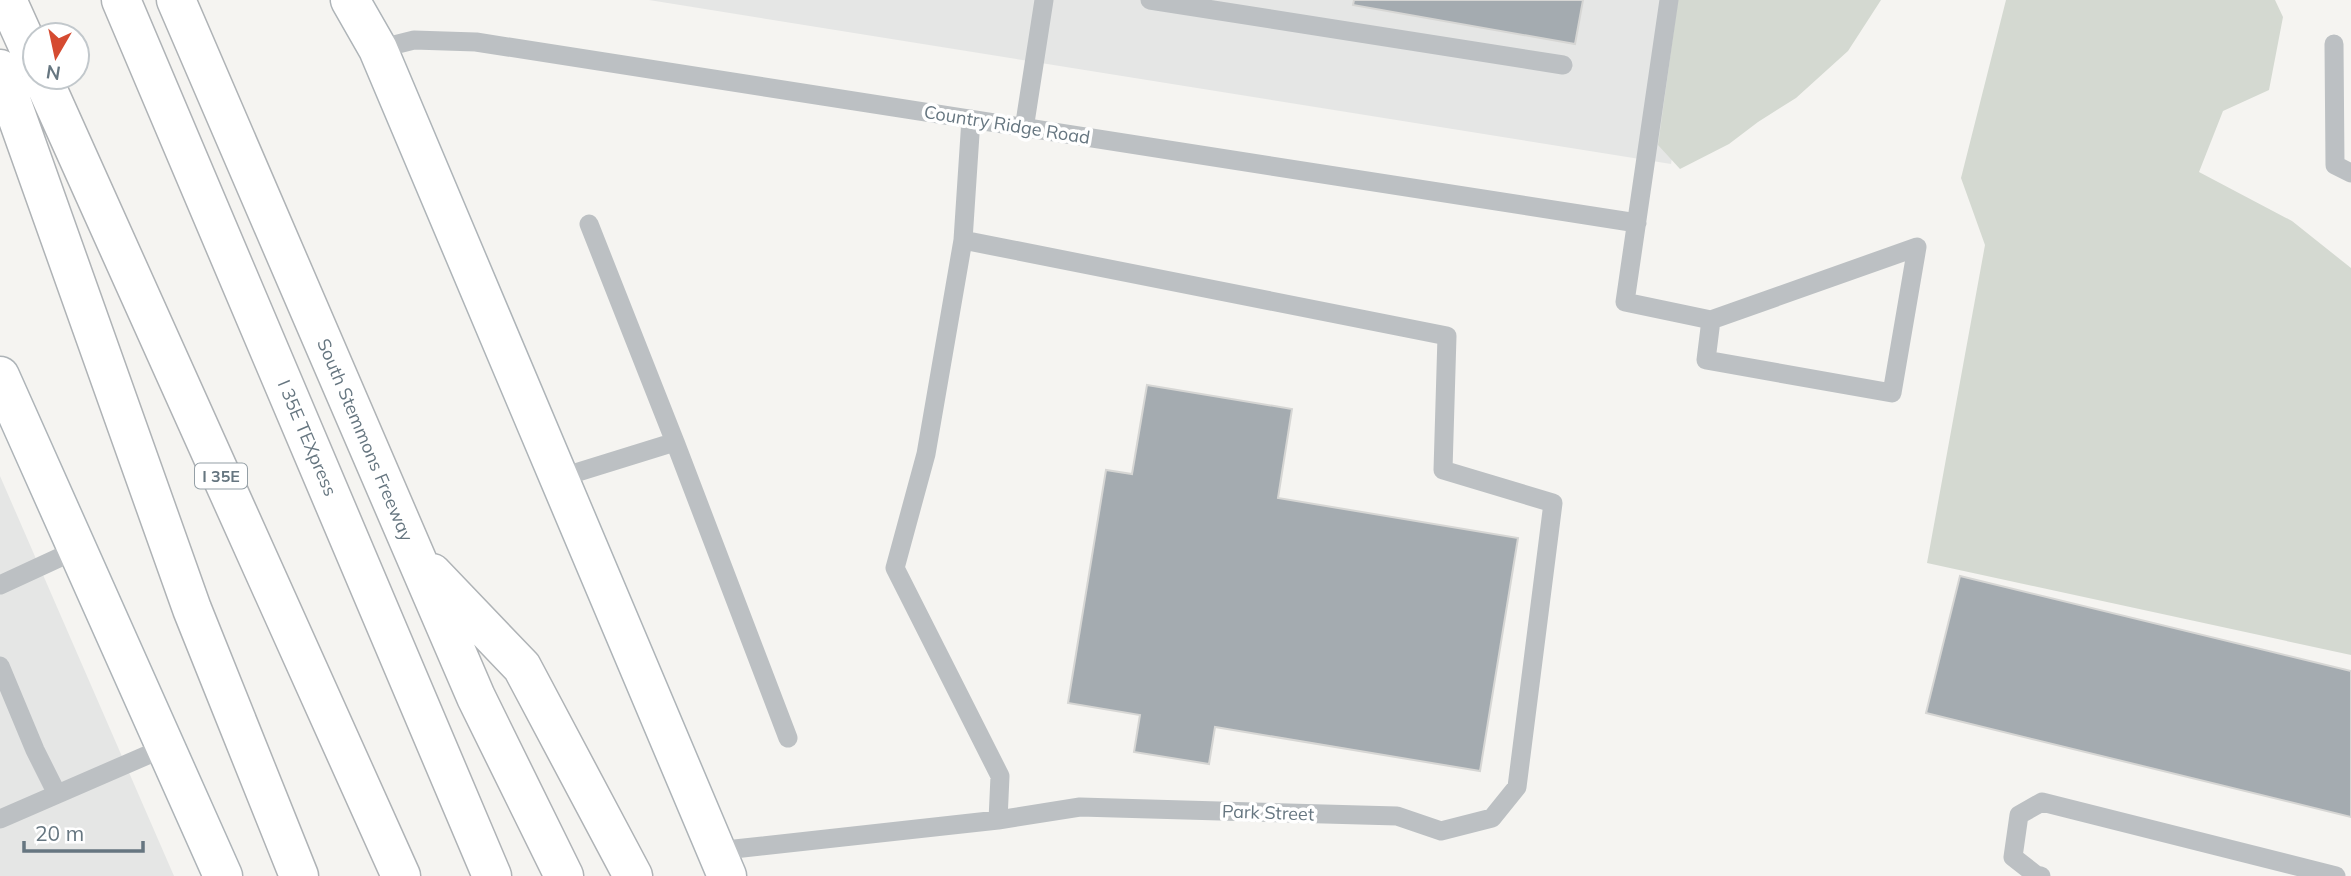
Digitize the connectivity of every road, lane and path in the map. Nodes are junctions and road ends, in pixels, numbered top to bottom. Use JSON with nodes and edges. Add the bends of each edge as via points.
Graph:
{"nodes":[{"id":1,"x":7,"y":0,"type":"edge"},
{"id":2,"x":121,"y":0,"type":"edge"},
{"id":3,"x":176,"y":0,"type":"edge"},
{"id":4,"x":350,"y":0,"type":"edge"},
{"id":5,"x":1044,"y":0,"type":"edge"},
{"id":6,"x":1150,"y":0,"type":"edge"},
{"id":7,"x":1669,"y":0,"type":"edge"},
{"id":8,"x":21,"y":31,"type":"edge"},
{"id":9,"x":2334,"y":44,"type":"dead end"},
{"id":10,"x":378,"y":49,"type":"junction"},
{"id":11,"x":1563,"y":65,"type":"dead end"},
{"id":12,"x":0,"y":69,"type":"edge"},
{"id":13,"x":48,"y":91,"type":"edge"},
{"id":14,"x":971,"y":119,"type":"junction"},
{"id":15,"x":1024,"y":129,"type":"junction"},
{"id":16,"x":2351,"y":173,"type":"edge"},
{"id":17,"x":1637,"y":223,"type":"junction"},
{"id":18,"x":589,"y":224,"type":"dead end"},
{"id":19,"x":963,"y":240,"type":"junction"},
{"id":20,"x":1711,"y":320,"type":"junction"},
{"id":21,"x":0,"y":376,"type":"edge"},
{"id":22,"x":675,"y":442,"type":"junction"},
{"id":23,"x":559,"y":478,"type":"junction"},
{"id":24,"x":78,"y":549,"type":"junction"},
{"id":25,"x":413,"y":554,"type":"junction"},
{"id":26,"x":0,"y":585,"type":"edge"},
{"id":27,"x":0,"y":666,"type":"edge"},
{"id":28,"x":788,"y":738,"type":"dead end"},
{"id":29,"x":166,"y":747,"type":"junction"},
{"id":30,"x":57,"y":794,"type":"junction"},
{"id":31,"x":0,"y":819,"type":"edge"},
{"id":32,"x":998,"y":820,"type":"junction"},
{"id":33,"x":722,"y":863,"type":"edge"},
{"id":34,"x":223,"y":876,"type":"edge"},
{"id":35,"x":299,"y":876,"type":"edge"},
{"id":36,"x":401,"y":876,"type":"edge"},
{"id":37,"x":492,"y":876,"type":"edge"},
{"id":38,"x":564,"y":876,"type":"edge"},
{"id":39,"x":633,"y":876,"type":"edge"},
{"id":40,"x":2041,"y":876,"type":"edge"},
{"id":41,"x":2336,"y":876,"type":"edge"}],
"edges":[{"from":1,"to":8,"type":"main road"},
{"from":2,"to":37,"type":"main road","name":"I 35E TEXpress"},
{"from":3,"to":25,"type":"main road","name":"South Stemmons Freeway"},
{"from":4,"to":10,"type":"main road"},
{"from":5,"to":15,"type":"lane"},
{"from":6,"to":11,"type":"lane"},
{"from":7,"to":17,"type":"lane"},
{"from":9,"to":16,"type":"lane","via":[[2335,165]]},
{"from":10,"to":14,"type":"lane","name":"Country Ridge Road","via":[[414,40],[476,42]]},
{"from":10,"to":23,"type":"main road"},
{"from":12,"to":35,"type":"main road","via":[[192,609]]},
{"from":13,"to":36,"type":"main road","number":"I 35E"},
{"from":14,"to":15,"type":"lane","name":"Country Ridge Road"},
{"from":14,"to":19,"type":"lane"},
{"from":15,"to":17,"type":"lane","name":"Country Ridge Road"},
{"from":17,"to":20,"type":"lane","via":[[1625,302]]},
{"from":18,"to":22,"type":"lane"},
{"from":19,"to":32,"type":"lane","via":[[926,454],[895,568],[1000,776]]},
{"from":19,"to":32,"type":"lane","name":"Park Street","via":[[1447,336],[1443,470],[1553,503],[1517,787],[1492,818],[1441,831],[1397,816],[1080,807]]},
{"from":20,"to":20,"type":"lane","via":[[1814,283],[1917,247],[1892,394],[1706,360]]},
{"from":21,"to":24,"type":"main road"},
{"from":22,"to":23,"type":"lane"},
{"from":22,"to":28,"type":"lane"},
{"from":23,"to":33,"type":"main road"},
{"from":24,"to":26,"type":"lane"},
{"from":24,"to":29,"type":"main road"},
{"from":25,"to":38,"type":"main road","name":"South Stemmons Freeway","via":[[476,697]]},
{"from":25,"to":39,"type":"main road","via":[[522,667]]},
{"from":27,"to":30,"type":"lane"},
{"from":29,"to":30,"type":"lane"},
{"from":29,"to":34,"type":"main road"},
{"from":30,"to":31,"type":"lane"},
{"from":32,"to":33,"type":"lane","name":"Park Street"},
{"from":40,"to":41,"type":"lane","via":[[2013,858],[2019,815],[2042,802]]}]}
